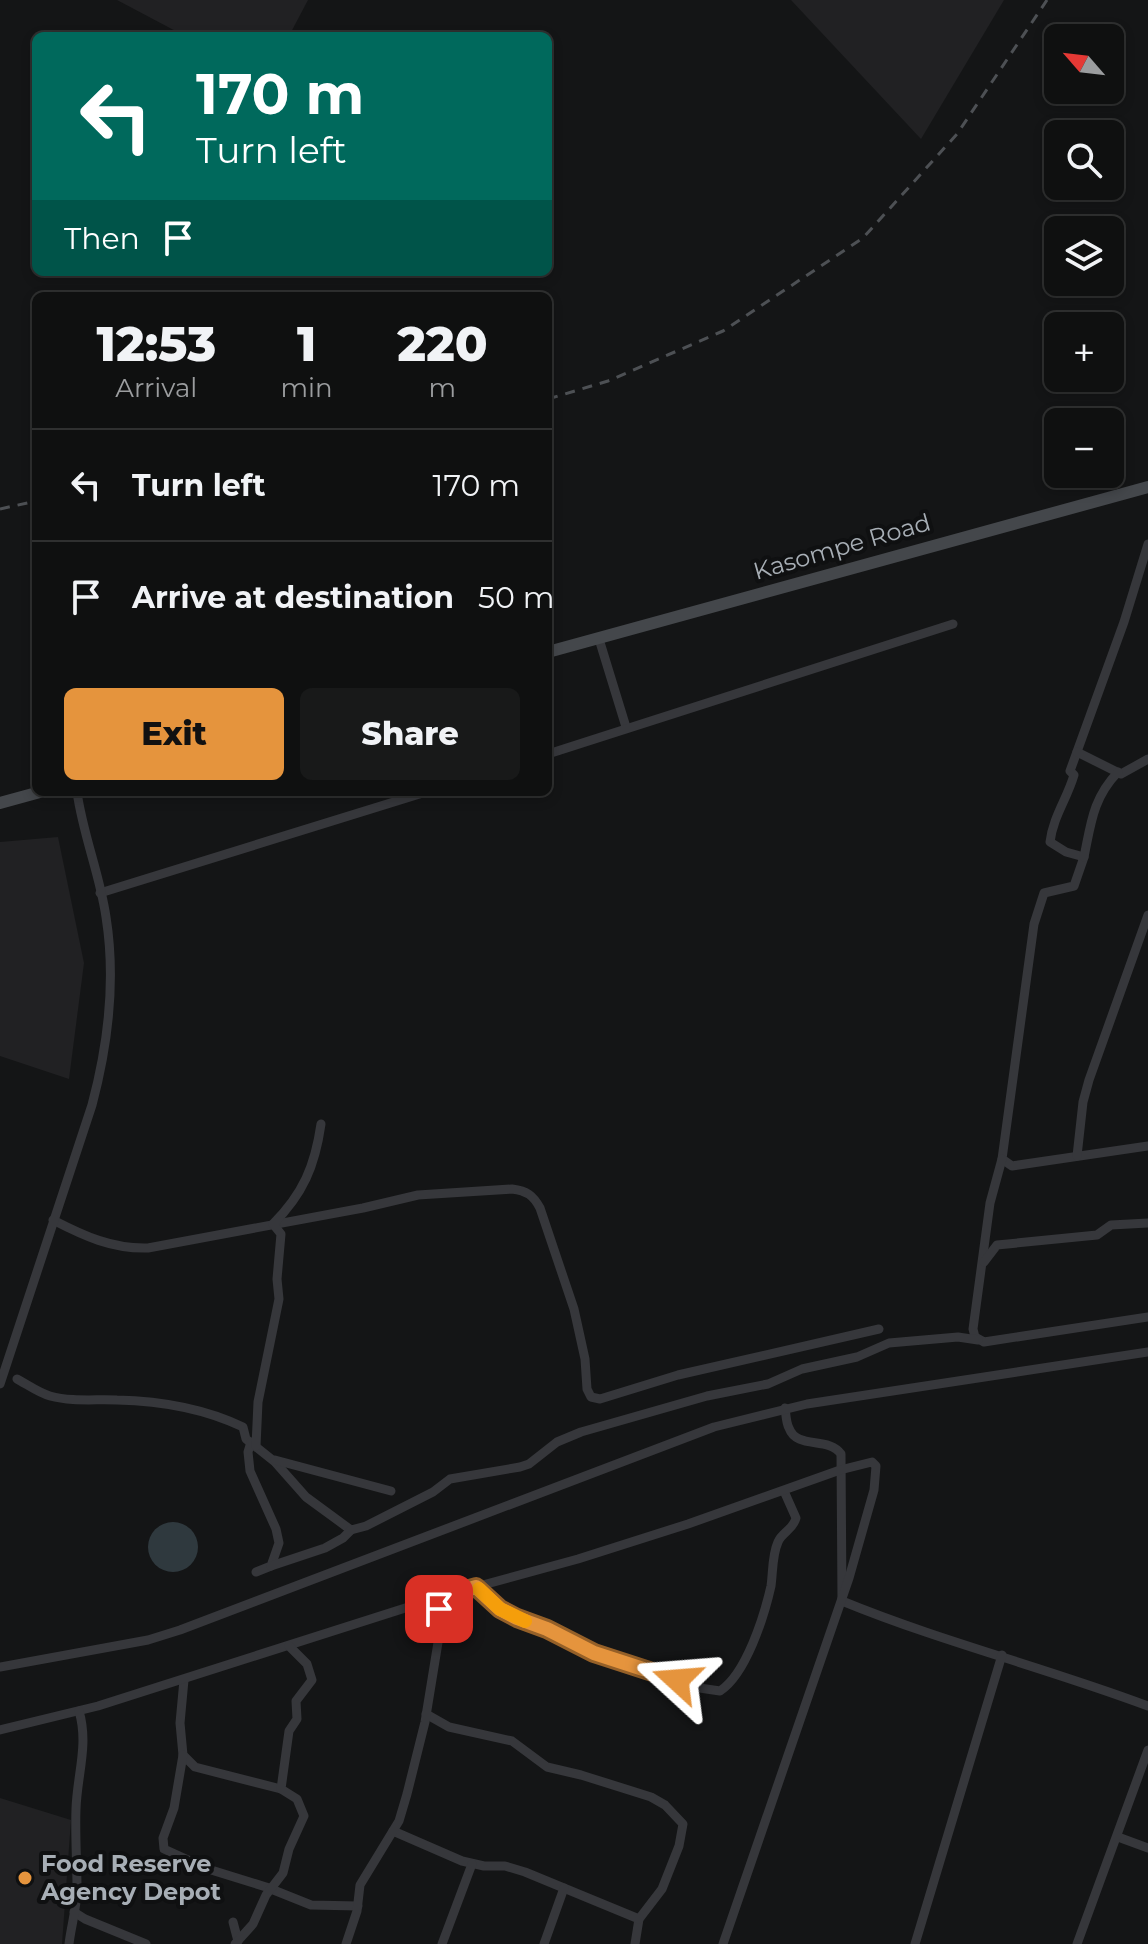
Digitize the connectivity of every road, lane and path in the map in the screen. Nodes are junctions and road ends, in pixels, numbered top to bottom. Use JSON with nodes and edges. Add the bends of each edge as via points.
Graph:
{"nodes":[{"id":1,"x":1148,"y":487,"type":"edge"},
{"id":2,"x":1148,"y":544,"type":"edge"},
{"id":3,"x":953,"y":624,"type":"dead end"},
{"id":4,"x":599,"y":639,"type":"junction"},
{"id":5,"x":552,"y":651,"type":"edge"},
{"id":6,"x":626,"y":727,"type":"junction"},
{"id":7,"x":1077,"y":752,"type":"junction"},
{"id":8,"x":552,"y":753,"type":"edge"},
{"id":9,"x":1148,"y":759,"type":"edge"},
{"id":10,"x":1118,"y":772,"type":"junction"},
{"id":11,"x":32,"y":794,"type":"edge"},
{"id":12,"x":78,"y":796,"type":"edge"},
{"id":13,"x":413,"y":796,"type":"edge"},
{"id":14,"x":0,"y":803,"type":"edge"},
{"id":15,"x":1084,"y":857,"type":"junction"},
{"id":16,"x":100,"y":893,"type":"junction"},
{"id":17,"x":1148,"y":915,"type":"edge"},
{"id":18,"x":321,"y":1124,"type":"dead end"},
{"id":19,"x":1148,"y":1137,"type":"edge"},
{"id":20,"x":1144,"y":1147,"type":"edge"},
{"id":21,"x":1077,"y":1156,"type":"junction"},
{"id":22,"x":1002,"y":1159,"type":"junction"},
{"id":23,"x":53,"y":1220,"type":"junction"},
{"id":24,"x":1148,"y":1223,"type":"edge"},
{"id":25,"x":273,"y":1224,"type":"junction"},
{"id":26,"x":982,"y":1265,"type":"junction"},
{"id":27,"x":1148,"y":1317,"type":"edge"},
{"id":28,"x":879,"y":1329,"type":"dead end"},
{"id":29,"x":978,"y":1340,"type":"junction"},
{"id":30,"x":1148,"y":1352,"type":"edge"},
{"id":31,"x":17,"y":1379,"type":"dead end"},
{"id":32,"x":0,"y":1384,"type":"edge"},
{"id":33,"x":785,"y":1408,"type":"junction"},
{"id":34,"x":254,"y":1444,"type":"junction"},
{"id":35,"x":272,"y":1459,"type":"junction"},
{"id":36,"x":840,"y":1470,"type":"junction"},
{"id":37,"x":391,"y":1491,"type":"dead end"},
{"id":38,"x":784,"y":1491,"type":"junction"},
{"id":39,"x":351,"y":1530,"type":"junction"},
{"id":40,"x":271,"y":1566,"type":"junction"},
{"id":41,"x":256,"y":1572,"type":"dead end"},
{"id":42,"x":476,"y":1587,"type":"junction"},
{"id":43,"x":431,"y":1600,"type":"junction"},
{"id":44,"x":842,"y":1601,"type":"junction"},
{"id":45,"x":289,"y":1646,"type":"junction"},
{"id":46,"x":1002,"y":1655,"type":"junction"},
{"id":47,"x":0,"y":1667,"type":"edge"},
{"id":48,"x":184,"y":1680,"type":"junction"},
{"id":49,"x":1148,"y":1706,"type":"edge"},
{"id":50,"x":79,"y":1711,"type":"junction"},
{"id":51,"x":426,"y":1714,"type":"junction"},
{"id":52,"x":0,"y":1730,"type":"edge"},
{"id":53,"x":1148,"y":1750,"type":"edge"},
{"id":54,"x":183,"y":1755,"type":"junction"},
{"id":55,"x":281,"y":1789,"type":"junction"},
{"id":56,"x":393,"y":1831,"type":"junction"},
{"id":57,"x":1118,"y":1837,"type":"junction"},
{"id":58,"x":1148,"y":1848,"type":"edge"},
{"id":59,"x":472,"y":1864,"type":"junction"},
{"id":60,"x":564,"y":1888,"type":"junction"},
{"id":61,"x":271,"y":1889,"type":"junction"},
{"id":62,"x":358,"y":1906,"type":"junction"},
{"id":63,"x":74,"y":1912,"type":"junction"},
{"id":64,"x":639,"y":1919,"type":"junction"},
{"id":65,"x":233,"y":1922,"type":"dead end"},
{"id":66,"x":237,"y":1942,"type":"edge"},
{"id":67,"x":69,"y":1944,"type":"edge"},
{"id":68,"x":146,"y":1944,"type":"edge"},
{"id":69,"x":346,"y":1944,"type":"edge"},
{"id":70,"x":442,"y":1944,"type":"edge"},
{"id":71,"x":544,"y":1944,"type":"edge"},
{"id":72,"x":635,"y":1944,"type":"edge"},
{"id":73,"x":723,"y":1944,"type":"edge"},
{"id":74,"x":915,"y":1944,"type":"edge"},
{"id":75,"x":1077,"y":1944,"type":"edge"}],
"edges":[{"from":1,"to":4,"type":"street","name":"Kasompe Road"},
{"from":2,"to":7,"type":"street"},
{"from":3,"to":6,"type":"street"},
{"from":4,"to":5,"type":"street","name":"Kasompe Road"},
{"from":4,"to":6,"type":"street"},
{"from":6,"to":8,"type":"street"},
{"from":7,"to":10,"type":"street"},
{"from":7,"to":15,"type":"street","via":[[1071,787],[1050,842]]},
{"from":9,"to":10,"type":"street"},
{"from":10,"to":15,"type":"street","via":[[1094,808]]},
{"from":11,"to":14,"type":"street"},
{"from":12,"to":16,"type":"street"},
{"from":13,"to":16,"type":"street"},
{"from":15,"to":22,"type":"street","via":[[1074,886],[1044,893],[1034,924]]},
{"from":16,"to":23,"type":"street","via":[[109,950],[102,1069]]},
{"from":17,"to":21,"type":"street","via":[[1089,1080]]},
{"from":18,"to":25,"type":"street","via":[[317,1156],[302,1189]]},
{"from":19,"to":20,"type":"street"},
{"from":20,"to":21,"type":"street"},
{"from":21,"to":22,"type":"street","via":[[1012,1166]]},
{"from":22,"to":26,"type":"street"},
{"from":23,"to":25,"type":"street","via":[[124,1249]]},
{"from":23,"to":32,"type":"street"},
{"from":24,"to":26,"type":"street","via":[[1111,1225],[1097,1235],[997,1245]]},
{"from":25,"to":28,"type":"street","via":[[418,1195],[512,1189],[534,1196],[574,1309],[587,1389],[600,1399],[678,1375]]},
{"from":25,"to":34,"type":"street","via":[[281,1234],[279,1299]]},
{"from":26,"to":29,"type":"street","via":[[973,1329]]},
{"from":27,"to":29,"type":"street"},
{"from":29,"to":39,"type":"street","via":[[889,1343],[768,1384],[581,1432],[557,1442],[529,1464],[450,1479]]},
{"from":30,"to":33,"type":"street"},
{"from":31,"to":34,"type":"street","via":[[48,1396],[198,1410],[243,1427],[246,1439]]},
{"from":33,"to":36,"type":"street","via":[[791,1433],[837,1449]]},
{"from":33,"to":47,"type":"street","via":[[714,1427],[180,1630]]},
{"from":34,"to":35,"type":"street"},
{"from":34,"to":40,"type":"street","via":[[248,1452],[250,1471],[279,1543]]},
{"from":35,"to":37,"type":"street"},
{"from":35,"to":39,"type":"street","via":[[306,1497]]},
{"from":36,"to":38,"type":"street"},
{"from":36,"to":44,"type":"street"},
{"from":36,"to":44,"type":"street","via":[[866,1461],[876,1466],[869,1511]]},
{"from":38,"to":42,"type":"street"},
{"from":38,"to":42,"type":"street","via":[[796,1518],[794,1527],[778,1541],[769,1593],[749,1649],[731,1684],[720,1691],[594,1653],[508,1614]]},
{"from":39,"to":40,"type":"street","via":[[325,1548]]},
{"from":40,"to":41,"type":"street"},
{"from":42,"to":43,"type":"street"},
{"from":43,"to":45,"type":"street"},
{"from":43,"to":51,"type":"street","via":[[442,1618]]},
{"from":44,"to":46,"type":"street","via":[[941,1639]]},
{"from":44,"to":73,"type":"street"},
{"from":45,"to":48,"type":"street"},
{"from":45,"to":55,"type":"street","via":[[307,1664],[312,1680],[296,1701],[297,1719],[289,1731]]},
{"from":46,"to":49,"type":"street"},
{"from":46,"to":74,"type":"street"},
{"from":48,"to":50,"type":"street"},
{"from":48,"to":54,"type":"street"},
{"from":50,"to":52,"type":"street"},
{"from":50,"to":63,"type":"street","via":[[83,1762],[76,1809]]},
{"from":51,"to":56,"type":"street"},
{"from":51,"to":64,"type":"street","via":[[449,1727],[512,1741],[547,1767],[651,1797],[677,1815],[683,1824],[679,1846],[662,1889]]},
{"from":53,"to":57,"type":"street"},
{"from":54,"to":55,"type":"street","via":[[195,1767]]},
{"from":54,"to":61,"type":"street","via":[[164,1849]]},
{"from":55,"to":61,"type":"street","via":[[297,1799],[304,1816],[283,1873]]},
{"from":56,"to":59,"type":"street"},
{"from":56,"to":62,"type":"street","via":[[360,1885]]},
{"from":57,"to":58,"type":"street"},
{"from":57,"to":75,"type":"street"},
{"from":59,"to":60,"type":"street","via":[[505,1866]]},
{"from":59,"to":70,"type":"street"},
{"from":60,"to":64,"type":"street"},
{"from":60,"to":71,"type":"street"},
{"from":61,"to":62,"type":"street","via":[[311,1905]]},
{"from":61,"to":66,"type":"street"},
{"from":62,"to":69,"type":"street"},
{"from":63,"to":67,"type":"street"},
{"from":63,"to":68,"type":"street"},
{"from":64,"to":72,"type":"street"},
{"from":65,"to":66,"type":"street"}]}
